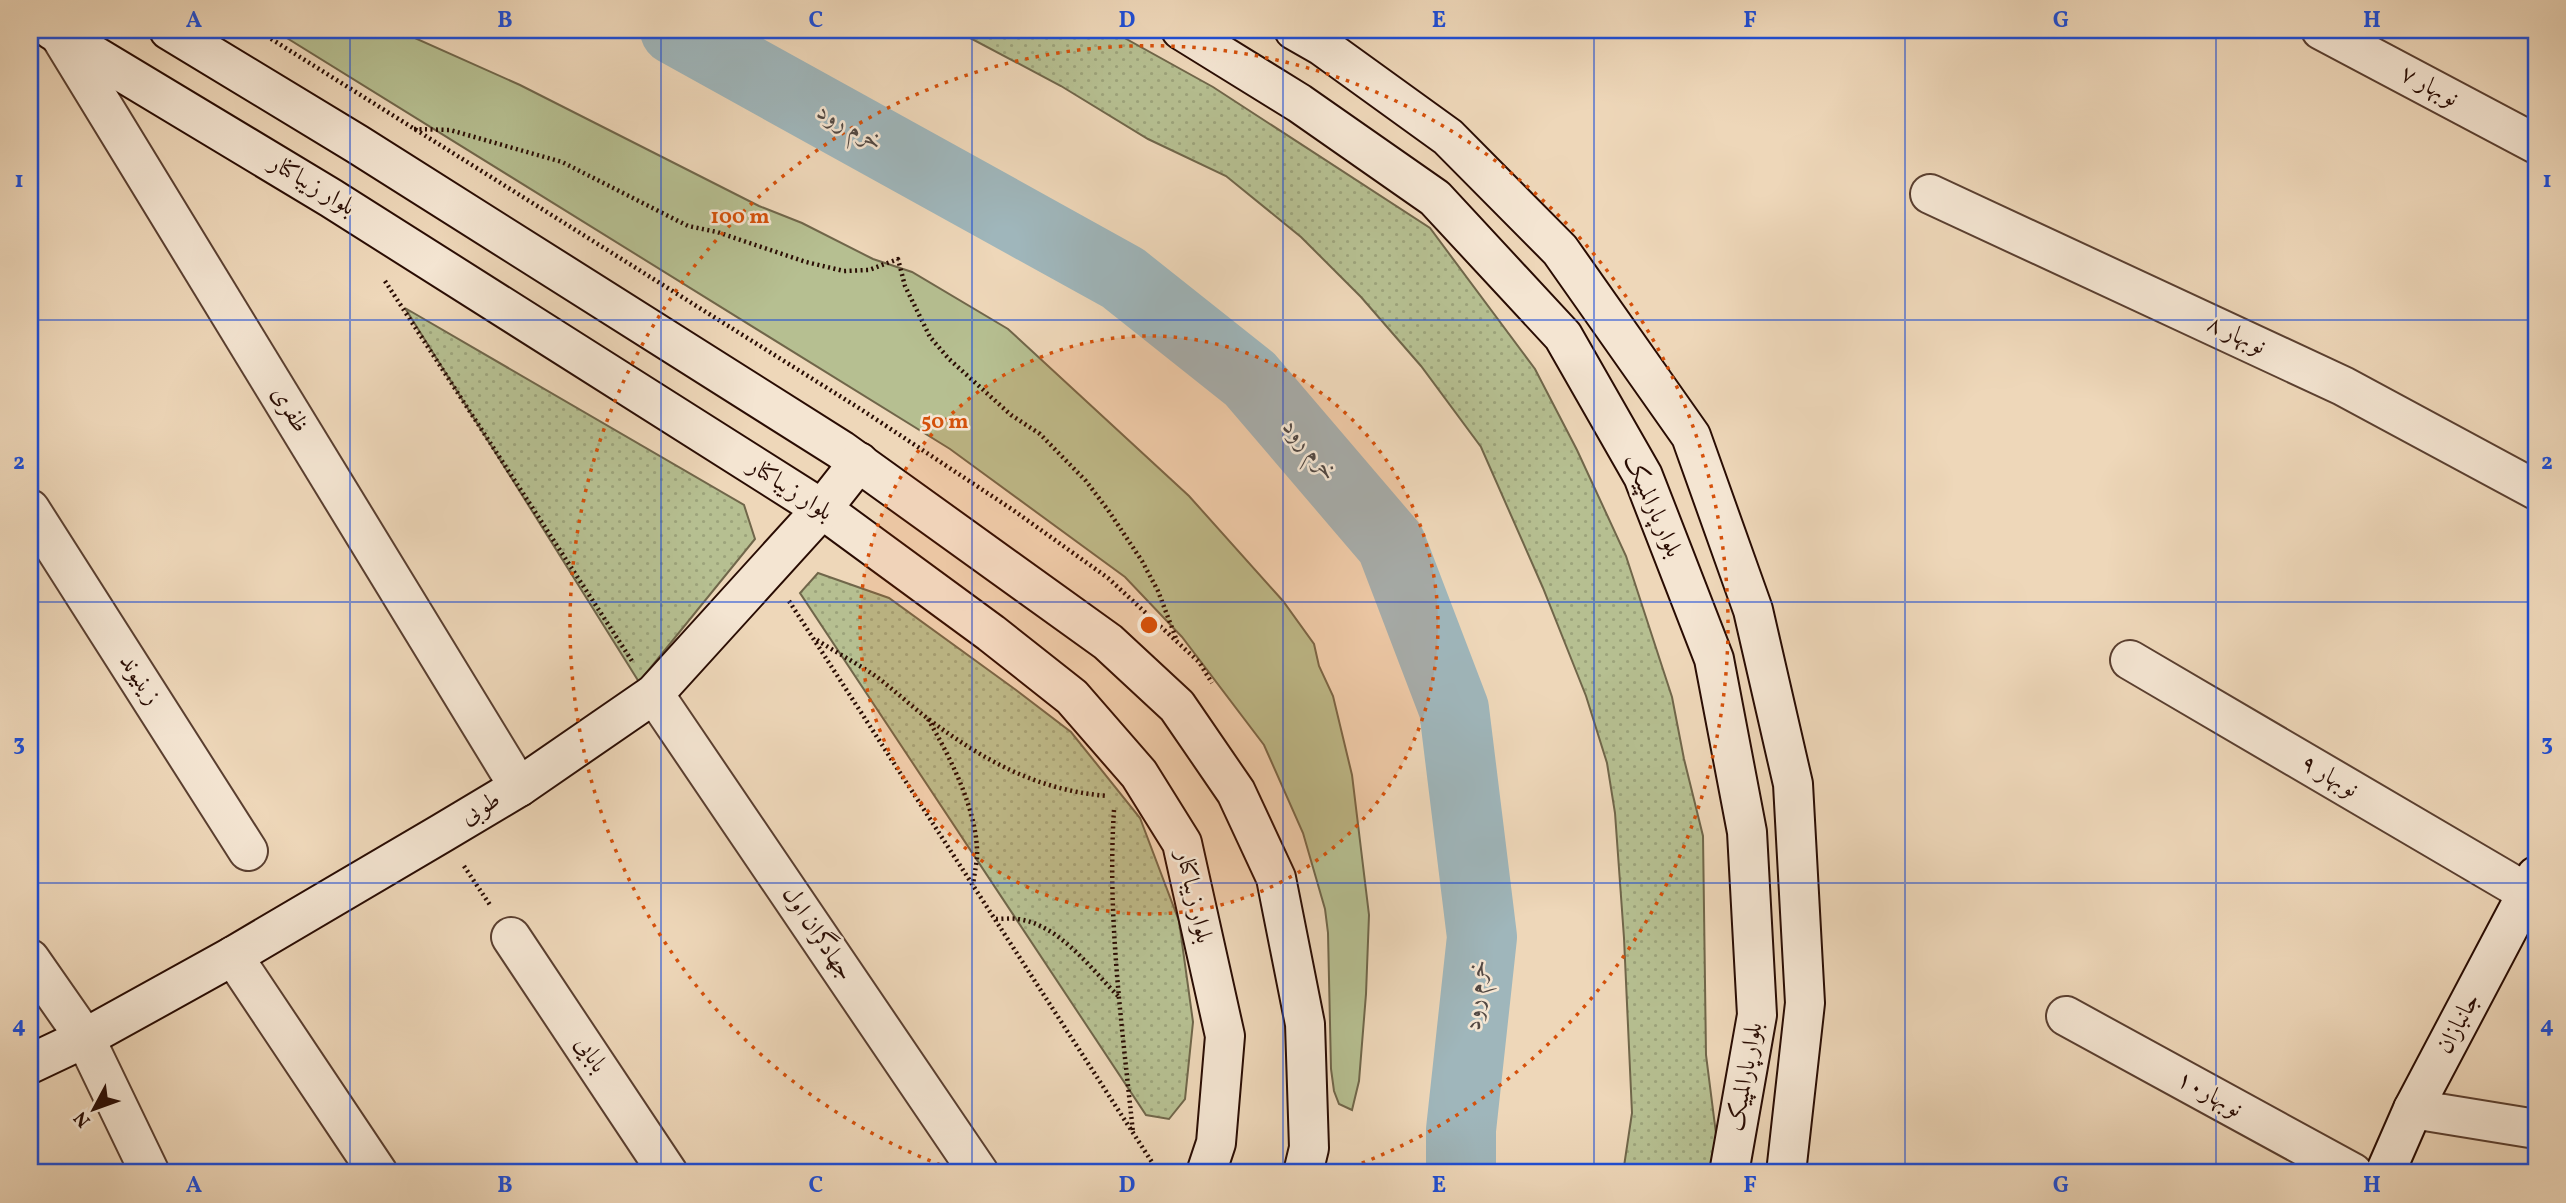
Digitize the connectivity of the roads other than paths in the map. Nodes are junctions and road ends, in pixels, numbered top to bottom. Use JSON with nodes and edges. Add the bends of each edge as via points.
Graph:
{"nodes":[{"id":1,"x":169,"y":30,"type":"edge"},
{"id":2,"x":1181,"y":30,"type":"edge"},
{"id":3,"x":1294,"y":30,"type":"edge"},
{"id":4,"x":2321,"y":30,"type":"edge"},
{"id":5,"x":56,"y":32,"type":"edge"},
{"id":6,"x":2536,"y":145,"type":"edge"},
{"id":7,"x":1930,"y":194,"type":"dead end"},
{"id":8,"x":859,"y":462,"type":"junction"},
{"id":9,"x":2536,"y":490,"type":"edge"},
{"id":10,"x":822,"y":509,"type":"junction"},
{"id":11,"x":32,"y":519,"type":"edge"},
{"id":12,"x":2130,"y":660,"type":"dead end"},
{"id":13,"x":654,"y":694,"type":"junction"},
{"id":14,"x":519,"y":787,"type":"junction"},
{"id":15,"x":248,"y":851,"type":"dead end"},
{"id":16,"x":2533,"y":885,"type":"edge"},
{"id":17,"x":511,"y":937,"type":"road end"},
{"id":18,"x":233,"y":956,"type":"junction"},
{"id":19,"x":30,"y":959,"type":"edge"},
{"id":20,"x":2066,"y":1016,"type":"dead end"},
{"id":21,"x":85,"y":1038,"type":"junction"},
{"id":22,"x":30,"y":1064,"type":"edge"},
{"id":23,"x":2413,"y":1109,"type":"junction"},
{"id":24,"x":2536,"y":1129,"type":"edge"},
{"id":25,"x":150,"y":1173,"type":"edge"},
{"id":26,"x":377,"y":1173,"type":"edge"},
{"id":27,"x":668,"y":1173,"type":"edge"},
{"id":28,"x":979,"y":1173,"type":"edge"},
{"id":29,"x":1206,"y":1173,"type":"edge"},
{"id":30,"x":1303,"y":1173,"type":"edge"},
{"id":31,"x":1729,"y":1173,"type":"edge"},
{"id":32,"x":1786,"y":1173,"type":"edge"},
{"id":33,"x":2353,"y":1173,"type":"edge"},
{"id":34,"x":2385,"y":1173,"type":"edge"}],
"edges":[{"from":1,"to":8,"type":"street"},
{"from":2,"to":31,"type":"street","name":"بلوار پارالمپیک","via":[[1299,103],[1435,198],[1563,336],[1643,476],[1714,659],[1747,832],[1757,1015]]},
{"from":3,"to":32,"type":"street","name":"بلوار پارالمپیک","via":[[1448,137],[1560,250],[1691,436],[1753,610],[1793,784],[1805,1003]]},
{"from":4,"to":6,"type":"street","name":"نوبهار ۷"},
{"from":5,"to":10,"type":"street","name":"بلوار زیباکنار","via":[[331,198]]},
{"from":5,"to":14,"type":"street","name":"ظفری"},
{"from":7,"to":9,"type":"street","name":"نوبهار ۸","via":[[2343,386]]},
{"from":8,"to":10,"type":"street","name":"طوبی"},
{"from":8,"to":30,"type":"street","via":[[1108,642],[1177,706],[1236,792],[1276,878],[1305,1024],[1309,1148]]},
{"from":10,"to":13,"type":"street","name":"طوبی"},
{"from":10,"to":29,"type":"street","name":"بلوار زیباکنار","via":[[1072,697],[1139,774],[1182,843],[1225,1037],[1216,1143]]},
{"from":11,"to":15,"type":"street","name":"زینیوند"},
{"from":12,"to":16,"type":"street","name":"نوبهار ۹"},
{"from":13,"to":14,"type":"street","name":"طوبی"},
{"from":13,"to":28,"type":"street","name":"جهادگران اول"},
{"from":14,"to":18,"type":"street","name":"طوبی"},
{"from":16,"to":23,"type":"street","name":"جانبازان"},
{"from":17,"to":27,"type":"street","name":"بابایی"},
{"from":18,"to":21,"type":"street","name":"طوبی"},
{"from":18,"to":26,"type":"street"},
{"from":19,"to":21,"type":"street"},
{"from":20,"to":33,"type":"street","name":"نوبهار۱۰"},
{"from":21,"to":22,"type":"street","name":"طوبی"},
{"from":21,"to":25,"type":"street"},
{"from":23,"to":24,"type":"street"},
{"from":23,"to":34,"type":"street","name":"جانبازان"}]}
